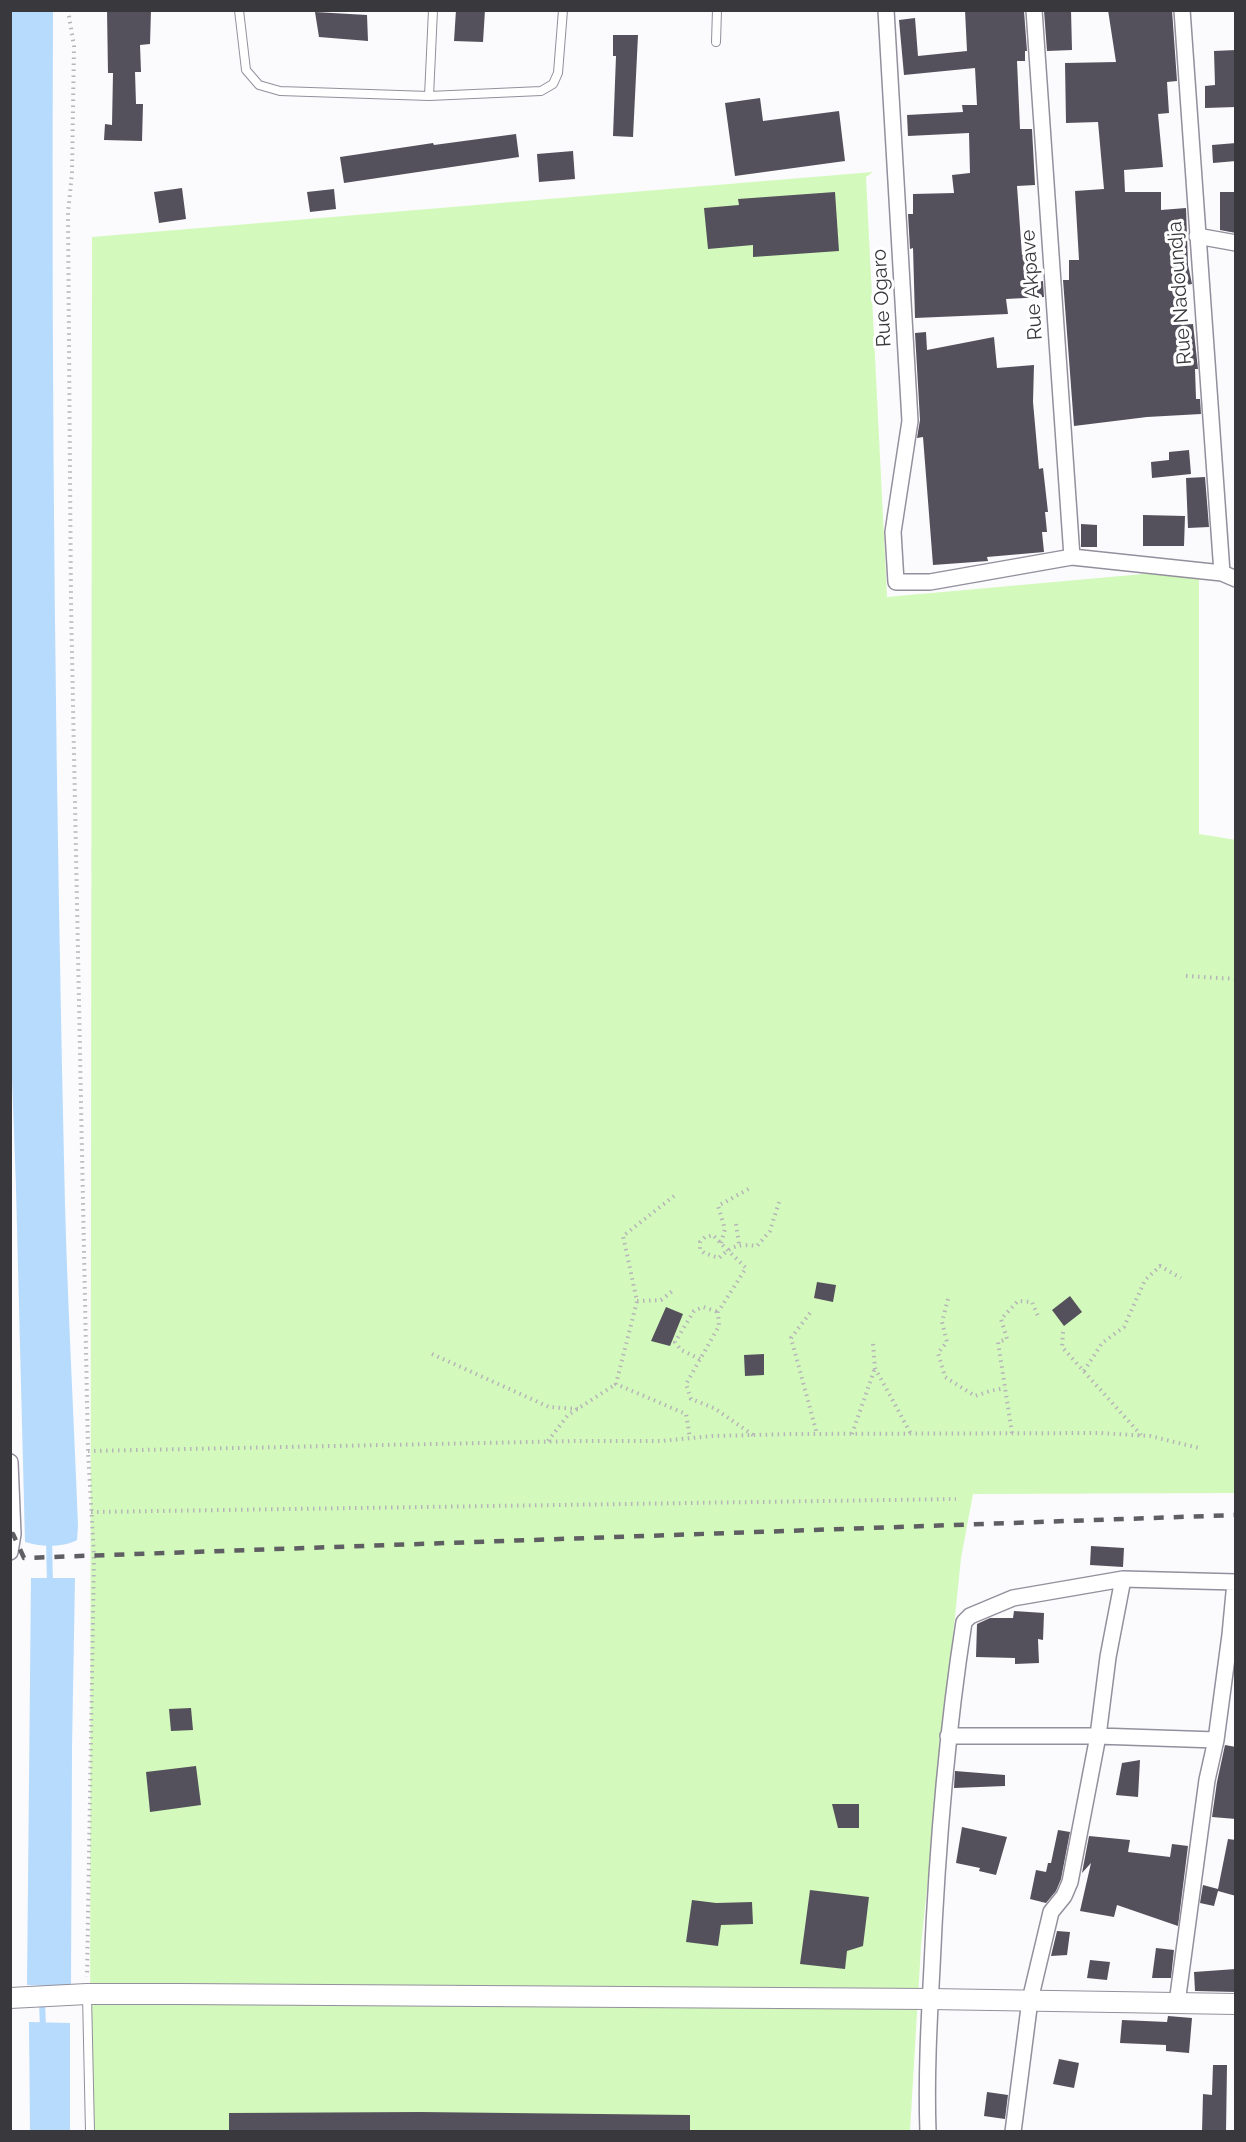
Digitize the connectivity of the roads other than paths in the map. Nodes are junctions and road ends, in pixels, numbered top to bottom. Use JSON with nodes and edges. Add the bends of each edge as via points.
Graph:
{"nodes":[{"id":1,"x":239,"y":10,"type":"edge"},
{"id":2,"x":433,"y":10,"type":"edge"},
{"id":3,"x":563,"y":10,"type":"edge"},
{"id":4,"x":717,"y":10,"type":"edge"},
{"id":5,"x":886,"y":10,"type":"edge"},
{"id":6,"x":1034,"y":10,"type":"edge"},
{"id":7,"x":1182,"y":10,"type":"edge"},
{"id":8,"x":716,"y":42,"type":"dead end"},
{"id":9,"x":429,"y":96,"type":"junction"},
{"id":10,"x":1197,"y":236,"type":"junction"},
{"id":11,"x":1236,"y":243,"type":"edge"},
{"id":12,"x":1072,"y":557,"type":"junction"},
{"id":13,"x":1229,"y":576,"type":"edge"},
{"id":14,"x":10,"y":1462,"type":"edge"},
{"id":15,"x":10,"y":1552,"type":"edge"},
{"id":16,"x":1123,"y":1579,"type":"junction"},
{"id":17,"x":1235,"y":1582,"type":"edge"},
{"id":18,"x":948,"y":1736,"type":"junction"},
{"id":19,"x":1098,"y":1736,"type":"junction"},
{"id":20,"x":1216,"y":1740,"type":"junction"},
{"id":21,"x":82,"y":1995,"type":"junction"},
{"id":22,"x":10,"y":1998,"type":"edge"},
{"id":23,"x":930,"y":1999,"type":"junction"},
{"id":24,"x":1030,"y":2000,"type":"junction"},
{"id":25,"x":1177,"y":2003,"type":"junction"},
{"id":26,"x":1233,"y":2007,"type":"edge"},
{"id":27,"x":90,"y":2132,"type":"edge"},
{"id":28,"x":928,"y":2132,"type":"edge"},
{"id":29,"x":1013,"y":2132,"type":"edge"}],
"edges":[{"from":1,"to":9,"type":"lane","via":[[246,70],[260,85],[280,92]]},
{"from":2,"to":9,"type":"lane"},
{"from":3,"to":9,"type":"lane","via":[[558,73],[553,84],[541,91]]},
{"from":4,"to":8,"type":"lane"},
{"from":5,"to":12,"type":"street","name":"Rue Ogaro","via":[[910,421],[893,532],[896,582],[930,582]]},
{"from":6,"to":12,"type":"street","name":"Rue Akpave"},
{"from":7,"to":10,"type":"street","name":"Rue Nadoundja"},
{"from":10,"to":11,"type":"street"},
{"from":10,"to":13,"type":"street","name":"Rue Nadoundja"},
{"from":12,"to":13,"type":"street"},
{"from":14,"to":15,"type":"street"},
{"from":16,"to":17,"type":"street"},
{"from":16,"to":18,"type":"street","via":[[1013,1598],[966,1618]]},
{"from":16,"to":19,"type":"street"},
{"from":17,"to":20,"type":"street"},
{"from":18,"to":19,"type":"street"},
{"from":18,"to":23,"type":"street"},
{"from":19,"to":20,"type":"street"},
{"from":19,"to":24,"type":"street","via":[[1068,1889],[1051,1912]]},
{"from":20,"to":25,"type":"street","via":[[1207,1780]]},
{"from":21,"to":22,"type":"street"},
{"from":21,"to":23,"type":"street"},
{"from":21,"to":27,"type":"lane"},
{"from":23,"to":24,"type":"street"},
{"from":23,"to":28,"type":"street"},
{"from":24,"to":25,"type":"street"},
{"from":24,"to":29,"type":"street"},
{"from":25,"to":26,"type":"street"}]}
